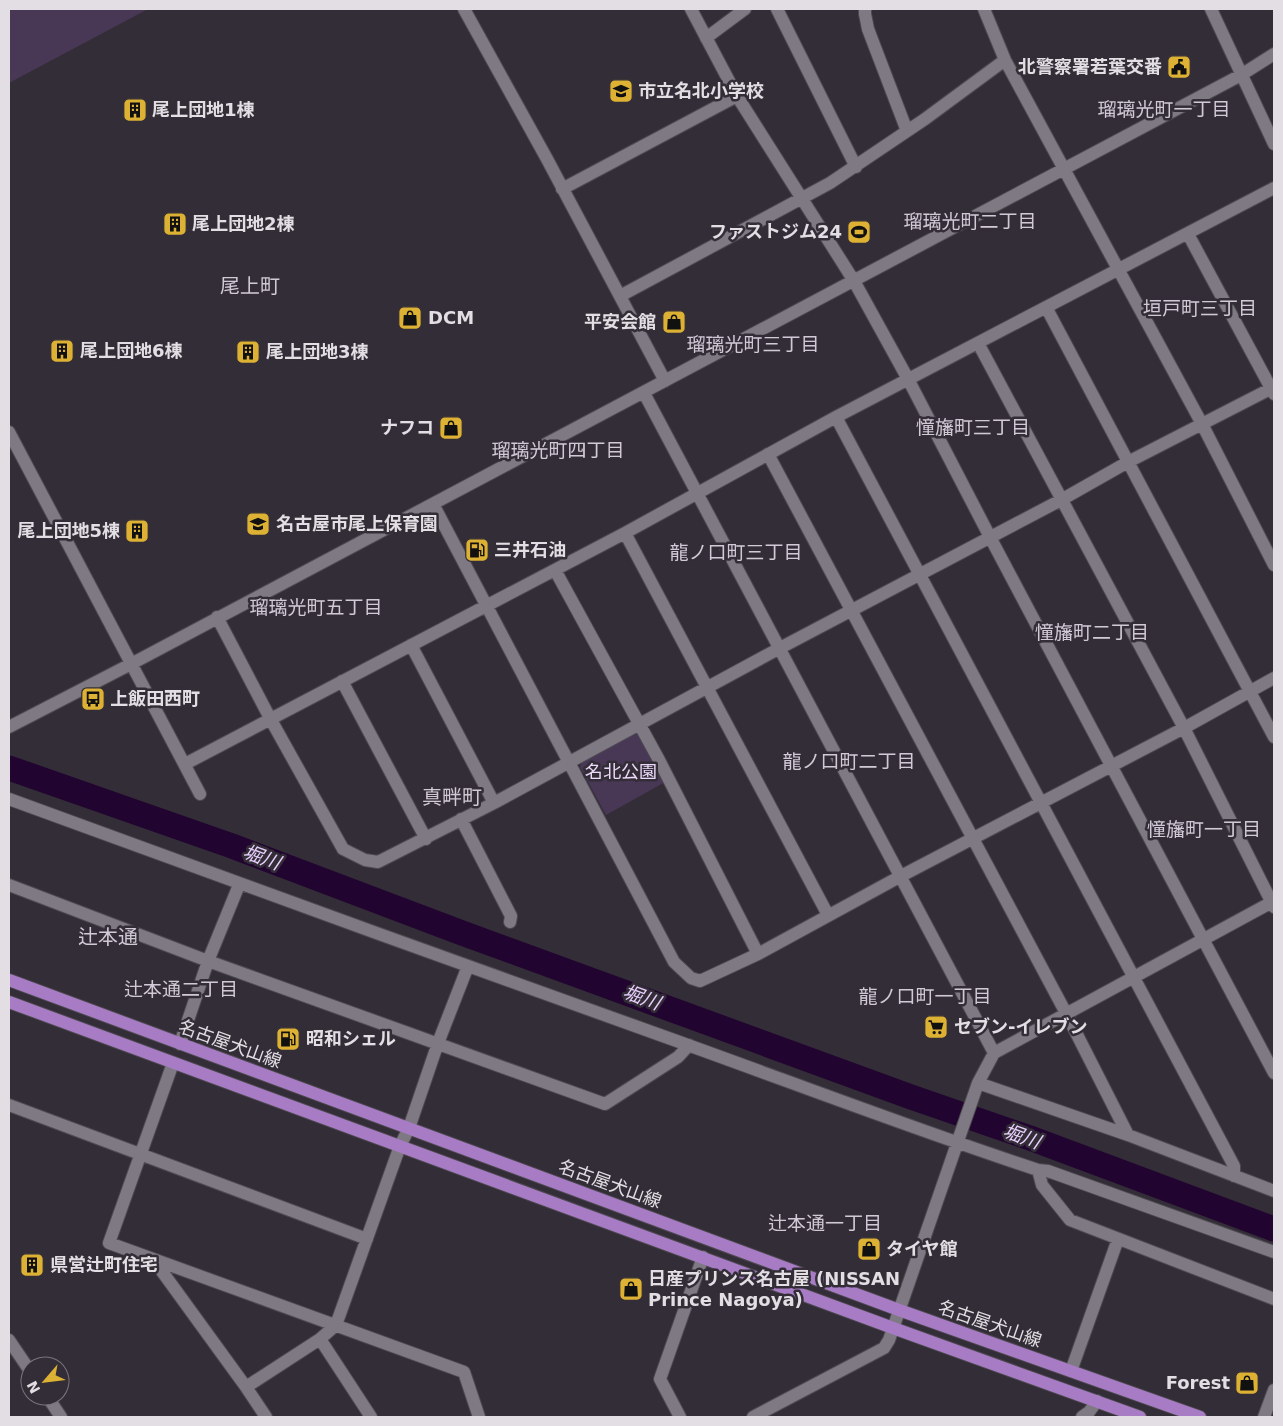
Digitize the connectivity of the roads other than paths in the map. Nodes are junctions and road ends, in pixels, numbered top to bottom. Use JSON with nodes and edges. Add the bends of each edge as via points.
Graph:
{"nodes":[{"id":1,"x":464,"y":9,"type":"edge"},
{"id":2,"x":691,"y":9,"type":"edge"},
{"id":3,"x":745,"y":9,"type":"edge"},
{"id":4,"x":778,"y":9,"type":"edge"},
{"id":5,"x":866,"y":9,"type":"edge"},
{"id":6,"x":1211,"y":9,"type":"edge"},
{"id":7,"x":988,"y":10,"type":"edge"},
{"id":8,"x":706,"y":38,"type":"junction"},
{"id":9,"x":1274,"y":54,"type":"edge"},
{"id":10,"x":1006,"y":60,"type":"junction"},
{"id":11,"x":1241,"y":75,"type":"junction"},
{"id":12,"x":737,"y":96,"type":"junction"},
{"id":13,"x":907,"y":131,"type":"junction"},
{"id":14,"x":1274,"y":144,"type":"edge"},
{"id":15,"x":856,"y":167,"type":"junction"},
{"id":16,"x":1065,"y":168,"type":"junction"},
{"id":17,"x":1274,"y":188,"type":"edge"},
{"id":18,"x":562,"y":189,"type":"junction"},
{"id":19,"x":802,"y":199,"type":"junction"},
{"id":20,"x":1188,"y":234,"type":"junction"},
{"id":21,"x":1118,"y":268,"type":"junction"},
{"id":22,"x":854,"y":281,"type":"junction"},
{"id":23,"x":620,"y":296,"type":"junction"},
{"id":24,"x":1046,"y":308,"type":"junction"},
{"id":25,"x":978,"y":343,"type":"junction"},
{"id":26,"x":908,"y":379,"type":"junction"},
{"id":27,"x":665,"y":381,"type":"junction"},
{"id":28,"x":1273,"y":390,"type":"edge"},
{"id":29,"x":644,"y":393,"type":"junction"},
{"id":30,"x":836,"y":417,"type":"junction"},
{"id":31,"x":1202,"y":424,"type":"junction"},
{"id":32,"x":9,"y":432,"type":"edge"},
{"id":33,"x":768,"y":454,"type":"junction"},
{"id":34,"x":1128,"y":462,"type":"junction"},
{"id":35,"x":697,"y":492,"type":"junction"},
{"id":36,"x":1061,"y":500,"type":"junction"},
{"id":37,"x":433,"y":504,"type":"junction"},
{"id":38,"x":625,"y":533,"type":"junction"},
{"id":39,"x":990,"y":537,"type":"junction"},
{"id":40,"x":1274,"y":565,"type":"edge"},
{"id":41,"x":555,"y":570,"type":"junction"},
{"id":42,"x":919,"y":575,"type":"junction"},
{"id":43,"x":487,"y":605,"type":"junction"},
{"id":44,"x":851,"y":610,"type":"junction"},
{"id":45,"x":217,"y":617,"type":"junction"},
{"id":46,"x":411,"y":645,"type":"junction"},
{"id":47,"x":780,"y":648,"type":"junction"},
{"id":48,"x":131,"y":664,"type":"junction"},
{"id":49,"x":1274,"y":678,"type":"edge"},
{"id":50,"x":342,"y":681,"type":"junction"},
{"id":51,"x":706,"y":688,"type":"junction"},
{"id":52,"x":1251,"y":691,"type":"junction"},
{"id":53,"x":270,"y":720,"type":"junction"},
{"id":54,"x":639,"y":724,"type":"junction"},
{"id":55,"x":9,"y":727,"type":"edge"},
{"id":56,"x":1184,"y":728,"type":"junction"},
{"id":57,"x":1274,"y":737,"type":"edge"},
{"id":58,"x":568,"y":762,"type":"junction"},
{"id":59,"x":185,"y":764,"type":"junction"},
{"id":60,"x":1111,"y":765,"type":"junction"},
{"id":61,"x":200,"y":794,"type":"dead end"},
{"id":62,"x":9,"y":798,"type":"edge"},
{"id":63,"x":1040,"y":802,"type":"junction"},
{"id":64,"x":494,"y":803,"type":"junction"},
{"id":65,"x":462,"y":819,"type":"junction"},
{"id":66,"x":426,"y":838,"type":"junction"},
{"id":67,"x":973,"y":838,"type":"junction"},
{"id":68,"x":901,"y":876,"type":"junction"},
{"id":69,"x":9,"y":885,"type":"edge"},
{"id":70,"x":239,"y":885,"type":"junction"},
{"id":71,"x":1273,"y":903,"type":"edge"},
{"id":72,"x":828,"y":915,"type":"junction"},
{"id":73,"x":510,"y":922,"type":"dead end"},
{"id":74,"x":1204,"y":940,"type":"junction"},
{"id":75,"x":758,"y":954,"type":"junction"},
{"id":76,"x":208,"y":961,"type":"junction"},
{"id":77,"x":468,"y":966,"type":"junction"},
{"id":78,"x":1134,"y":978,"type":"junction"},
{"id":79,"x":9,"y":980,"type":"edge"},
{"id":80,"x":9,"y":1002,"type":"edge"},
{"id":81,"x":1067,"y":1015,"type":"junction"},
{"id":82,"x":438,"y":1043,"type":"junction"},
{"id":83,"x":180,"y":1044,"type":"junction"},
{"id":84,"x":688,"y":1045,"type":"junction"},
{"id":85,"x":994,"y":1053,"type":"junction"},
{"id":86,"x":173,"y":1063,"type":"junction"},
{"id":87,"x":1274,"y":1073,"type":"edge"},
{"id":88,"x":978,"y":1083,"type":"junction"},
{"id":89,"x":9,"y":1105,"type":"edge"},
{"id":90,"x":409,"y":1128,"type":"junction"},
{"id":91,"x":1128,"y":1135,"type":"junction"},
{"id":92,"x":957,"y":1143,"type":"junction"},
{"id":93,"x":400,"y":1146,"type":"junction"},
{"id":94,"x":140,"y":1154,"type":"junction"},
{"id":95,"x":1038,"y":1170,"type":"junction"},
{"id":96,"x":1234,"y":1176,"type":"junction"},
{"id":97,"x":1274,"y":1191,"type":"edge"},
{"id":98,"x":367,"y":1239,"type":"junction"},
{"id":99,"x":1118,"y":1239,"type":"junction"},
{"id":100,"x":1274,"y":1252,"type":"edge"},
{"id":101,"x":703,"y":1257,"type":"junction"},
{"id":102,"x":153,"y":1259,"type":"junction"},
{"id":103,"x":1274,"y":1299,"type":"edge"},
{"id":104,"x":899,"y":1310,"type":"junction"},
{"id":105,"x":336,"y":1325,"type":"junction"},
{"id":106,"x":893,"y":1328,"type":"junction"},
{"id":107,"x":320,"y":1339,"type":"junction"},
{"id":108,"x":9,"y":1340,"type":"edge"},
{"id":109,"x":20,"y":1356,"type":"edge"},
{"id":110,"x":1071,"y":1371,"type":"junction"},
{"id":111,"x":246,"y":1386,"type":"junction"},
{"id":112,"x":1274,"y":1390,"type":"edge"},
{"id":113,"x":1097,"y":1401,"type":"junction"},
{"id":114,"x":54,"y":1406,"type":"edge"},
{"id":115,"x":61,"y":1417,"type":"edge"},
{"id":116,"x":266,"y":1417,"type":"edge"},
{"id":117,"x":371,"y":1417,"type":"edge"},
{"id":118,"x":479,"y":1417,"type":"edge"},
{"id":119,"x":680,"y":1417,"type":"edge"},
{"id":120,"x":753,"y":1417,"type":"edge"},
{"id":121,"x":1082,"y":1417,"type":"edge"},
{"id":122,"x":1140,"y":1417,"type":"edge"},
{"id":123,"x":1200,"y":1417,"type":"edge"},
{"id":124,"x":1264,"y":1417,"type":"edge"}],
"edges":[{"from":1,"to":18,"type":"street"},
{"from":2,"to":8,"type":"street"},
{"from":3,"to":8,"type":"street"},
{"from":4,"to":15,"type":"street"},
{"from":5,"to":13,"type":"street","via":[[868,29]]},
{"from":6,"to":11,"type":"street"},
{"from":7,"to":10,"type":"street"},
{"from":8,"to":12,"type":"street"},
{"from":9,"to":11,"type":"street"},
{"from":10,"to":13,"type":"street"},
{"from":10,"to":16,"type":"street"},
{"from":11,"to":14,"type":"street"},
{"from":11,"to":16,"type":"street"},
{"from":12,"to":18,"type":"street"},
{"from":12,"to":19,"type":"street"},
{"from":13,"to":15,"type":"street"},
{"from":15,"to":19,"type":"street"},
{"from":16,"to":21,"type":"street"},
{"from":16,"to":22,"type":"street"},
{"from":17,"to":20,"type":"street"},
{"from":18,"to":23,"type":"street"},
{"from":19,"to":22,"type":"street"},
{"from":19,"to":23,"type":"street"},
{"from":20,"to":21,"type":"street"},
{"from":20,"to":28,"type":"street"},
{"from":21,"to":24,"type":"street"},
{"from":21,"to":31,"type":"street"},
{"from":22,"to":26,"type":"street"},
{"from":22,"to":27,"type":"street"},
{"from":23,"to":27,"type":"street"},
{"from":24,"to":25,"type":"street"},
{"from":24,"to":34,"type":"street"},
{"from":25,"to":26,"type":"street"},
{"from":25,"to":36,"type":"street"},
{"from":26,"to":30,"type":"street"},
{"from":26,"to":39,"type":"street"},
{"from":27,"to":29,"type":"street"},
{"from":28,"to":31,"type":"street"},
{"from":29,"to":35,"type":"street"},
{"from":29,"to":37,"type":"street"},
{"from":30,"to":33,"type":"street"},
{"from":30,"to":42,"type":"street"},
{"from":31,"to":34,"type":"street"},
{"from":31,"to":40,"type":"street"},
{"from":32,"to":48,"type":"street"},
{"from":33,"to":35,"type":"street"},
{"from":33,"to":44,"type":"street"},
{"from":34,"to":36,"type":"street"},
{"from":34,"to":52,"type":"street"},
{"from":35,"to":38,"type":"street"},
{"from":35,"to":47,"type":"street"},
{"from":36,"to":39,"type":"street"},
{"from":36,"to":56,"type":"street"},
{"from":37,"to":43,"type":"street"},
{"from":37,"to":45,"type":"street"},
{"from":38,"to":41,"type":"street"},
{"from":38,"to":51,"type":"street"},
{"from":39,"to":42,"type":"street"},
{"from":39,"to":60,"type":"street"},
{"from":41,"to":43,"type":"street"},
{"from":41,"to":54,"type":"street"},
{"from":42,"to":44,"type":"street"},
{"from":42,"to":63,"type":"street"},
{"from":43,"to":46,"type":"street"},
{"from":43,"to":58,"type":"street"},
{"from":44,"to":47,"type":"street"},
{"from":44,"to":67,"type":"street"},
{"from":45,"to":48,"type":"street"},
{"from":45,"to":53,"type":"street"},
{"from":46,"to":50,"type":"street"},
{"from":46,"to":64,"type":"street"},
{"from":47,"to":51,"type":"street"},
{"from":47,"to":68,"type":"street"},
{"from":48,"to":55,"type":"street"},
{"from":48,"to":59,"type":"street"},
{"from":49,"to":52,"type":"street"},
{"from":50,"to":53,"type":"street"},
{"from":50,"to":66,"type":"street"},
{"from":51,"to":54,"type":"street"},
{"from":51,"to":72,"type":"street"},
{"from":52,"to":56,"type":"street"},
{"from":52,"to":57,"type":"street"},
{"from":53,"to":59,"type":"street"},
{"from":53,"to":66,"type":"street","via":[[344,850],[378,862]]},
{"from":54,"to":58,"type":"street"},
{"from":54,"to":75,"type":"street"},
{"from":56,"to":60,"type":"street"},
{"from":56,"to":71,"type":"street"},
{"from":58,"to":64,"type":"street"},
{"from":58,"to":75,"type":"street","via":[[674,962],[690,978],[700,981]]},
{"from":59,"to":61,"type":"street"},
{"from":60,"to":63,"type":"street"},
{"from":60,"to":74,"type":"street"},
{"from":62,"to":70,"type":"street"},
{"from":63,"to":67,"type":"street"},
{"from":63,"to":78,"type":"street"},
{"from":64,"to":65,"type":"street"},
{"from":65,"to":66,"type":"street"},
{"from":65,"to":73,"type":"street","via":[[511,916]]},
{"from":67,"to":68,"type":"street"},
{"from":67,"to":81,"type":"street"},
{"from":68,"to":72,"type":"street"},
{"from":68,"to":85,"type":"street"},
{"from":69,"to":76,"type":"street"},
{"from":70,"to":76,"type":"street"},
{"from":70,"to":77,"type":"street"},
{"from":71,"to":74,"type":"street"},
{"from":72,"to":75,"type":"street"},
{"from":74,"to":78,"type":"street"},
{"from":74,"to":87,"type":"street"},
{"from":76,"to":82,"type":"street"},
{"from":76,"to":83,"type":"street"},
{"from":77,"to":82,"type":"street"},
{"from":77,"to":84,"type":"street"},
{"from":78,"to":81,"type":"street"},
{"from":78,"to":96,"type":"street","via":[[1234,1166]]},
{"from":79,"to":83,"type":"main road","name":"名古屋犬山線"},
{"from":80,"to":86,"type":"main road","name":"名古屋犬山線"},
{"from":81,"to":85,"type":"street"},
{"from":81,"to":91,"type":"street"},
{"from":82,"to":84,"type":"street","via":[[605,1104],[678,1057]]},
{"from":82,"to":90,"type":"street"},
{"from":83,"to":90,"type":"main road","name":"名古屋犬山線"},
{"from":84,"to":92,"type":"street"},
{"from":85,"to":88,"type":"street"},
{"from":86,"to":93,"type":"main road","name":"名古屋犬山線"},
{"from":86,"to":94,"type":"street"},
{"from":88,"to":91,"type":"street"},
{"from":88,"to":92,"type":"street"},
{"from":89,"to":94,"type":"street"},
{"from":90,"to":93,"type":"street"},
{"from":90,"to":104,"type":"main road","name":"名古屋犬山線"},
{"from":91,"to":96,"type":"street"},
{"from":92,"to":95,"type":"street"},
{"from":92,"to":104,"type":"street"},
{"from":93,"to":98,"type":"street"},
{"from":93,"to":101,"type":"main road","name":"名古屋犬山線"},
{"from":94,"to":98,"type":"street"},
{"from":94,"to":102,"type":"street","via":[[109,1243]]},
{"from":95,"to":99,"type":"street","via":[[1042,1185],[1070,1220]]},
{"from":95,"to":100,"type":"street"},
{"from":96,"to":97,"type":"street"},
{"from":98,"to":105,"type":"street"},
{"from":99,"to":103,"type":"street"},
{"from":99,"to":110,"type":"street"},
{"from":101,"to":106,"type":"main road","name":"名古屋犬山線"},
{"from":101,"to":119,"type":"street","via":[[660,1379]]},
{"from":102,"to":105,"type":"street"},
{"from":102,"to":111,"type":"street"},
{"from":104,"to":106,"type":"street"},
{"from":104,"to":110,"type":"main road","name":"名古屋犬山線"},
{"from":105,"to":107,"type":"street"},
{"from":105,"to":118,"type":"street","via":[[464,1372]]},
{"from":106,"to":113,"type":"main road","name":"名古屋犬山線"},
{"from":106,"to":120,"type":"street","via":[[884,1348]]},
{"from":107,"to":111,"type":"street"},
{"from":107,"to":117,"type":"street"},
{"from":108,"to":109,"type":"street"},
{"from":110,"to":123,"type":"main road","name":"名古屋犬山線"},
{"from":111,"to":116,"type":"street"},
{"from":112,"to":124,"type":"street"},
{"from":113,"to":121,"type":"street"},
{"from":113,"to":122,"type":"main road","name":"名古屋犬山線"},
{"from":114,"to":115,"type":"street"}]}
